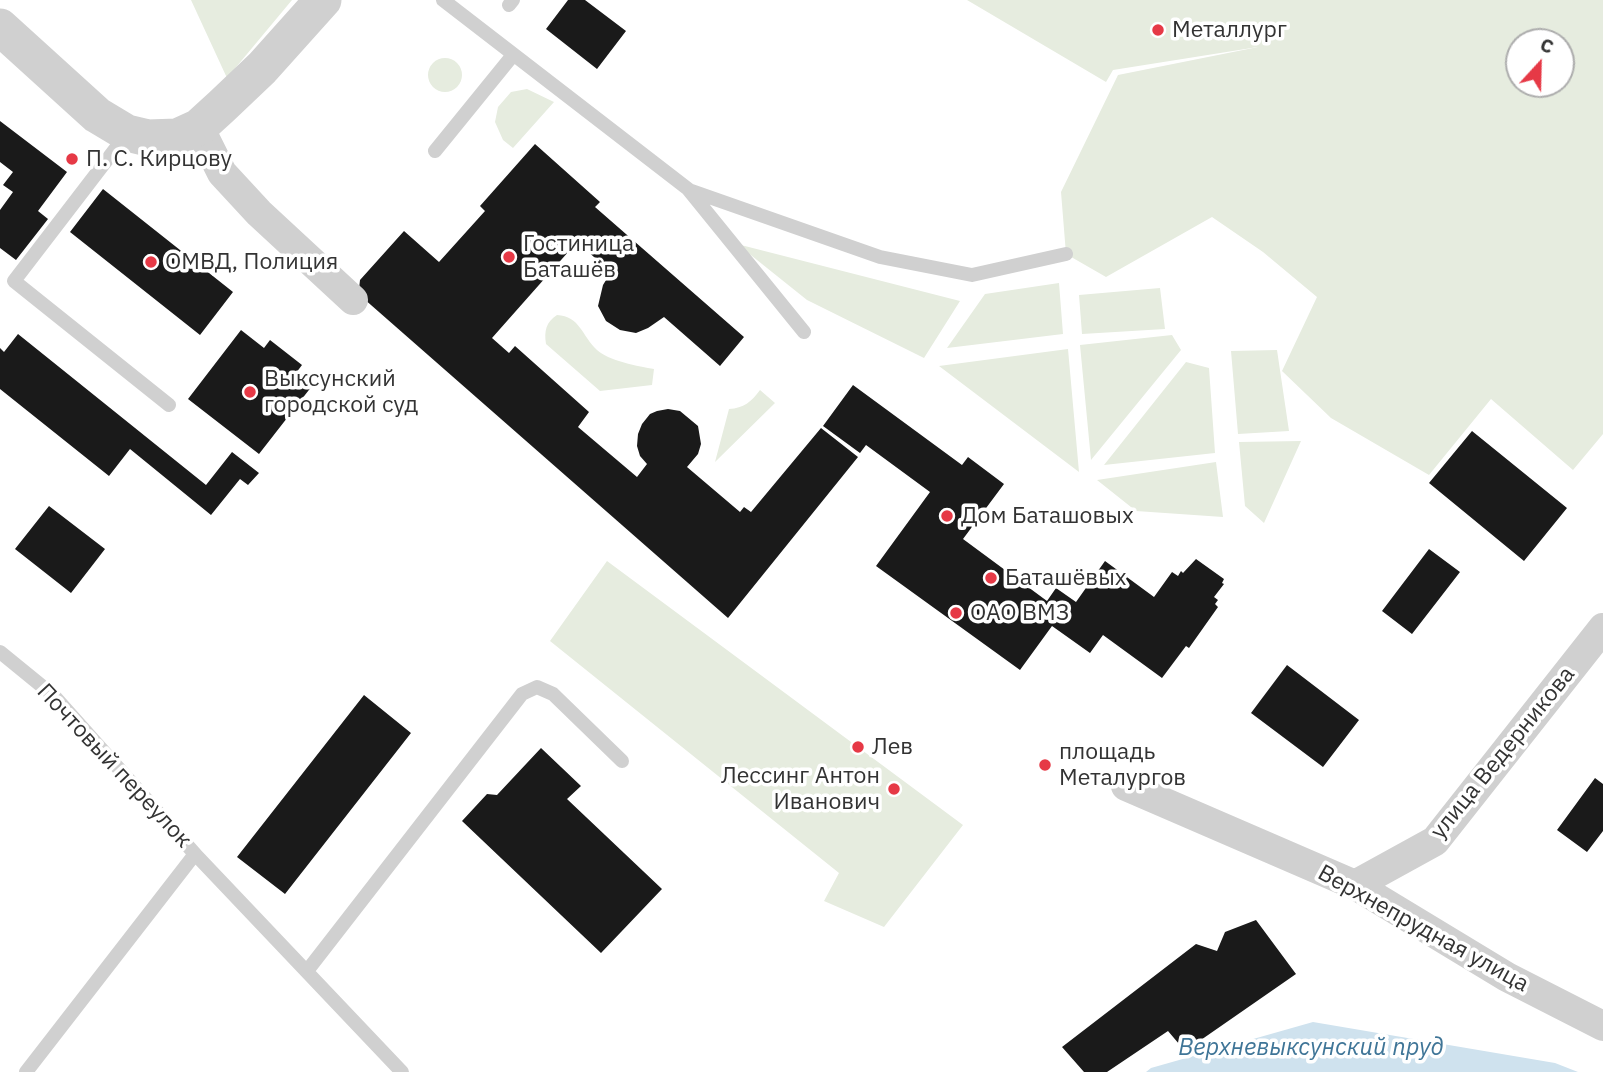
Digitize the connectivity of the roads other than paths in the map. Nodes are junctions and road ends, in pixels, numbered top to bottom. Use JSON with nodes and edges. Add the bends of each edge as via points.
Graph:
{"nodes":[{"id":1,"x":323,"y":0,"type":"edge"},
{"id":2,"x":443,"y":0,"type":"edge"},
{"id":3,"x":0,"y":27,"type":"edge"},
{"id":4,"x":513,"y":55,"type":"junction"},
{"id":5,"x":199,"y":127,"type":"junction"},
{"id":6,"x":127,"y":134,"type":"junction"},
{"id":7,"x":435,"y":151,"type":"dead end"},
{"id":8,"x":688,"y":189,"type":"junction"},
{"id":9,"x":1066,"y":254,"type":"dead end"},
{"id":10,"x":353,"y":300,"type":"dead end"},
{"id":11,"x":804,"y":332,"type":"dead end"},
{"id":12,"x":169,"y":405,"type":"dead end"},
{"id":13,"x":1603,"y":628,"type":"edge"},
{"id":14,"x":0,"y":652,"type":"edge"},
{"id":15,"x":622,"y":761,"type":"dead end"},
{"id":16,"x":1126,"y":786,"type":"dead end"},
{"id":17,"x":194,"y":854,"type":"junction"},
{"id":18,"x":1355,"y":885,"type":"junction"},
{"id":19,"x":307,"y":971,"type":"junction"},
{"id":20,"x":1603,"y":1026,"type":"edge"},
{"id":21,"x":26,"y":1072,"type":"edge"},
{"id":22,"x":402,"y":1072,"type":"edge"}],
"edges":[{"from":1,"to":5,"type":"street","via":[[262,68]]},
{"from":2,"to":4,"type":"lane"},
{"from":3,"to":6,"type":"street","via":[[97,115]]},
{"from":4,"to":7,"type":"lane"},
{"from":4,"to":8,"type":"lane"},
{"from":5,"to":6,"type":"street","via":[[177,136]]},
{"from":5,"to":10,"type":"street","via":[[222,173]]},
{"from":6,"to":12,"type":"lane","via":[[13,281]]},
{"from":8,"to":9,"type":"lane","via":[[880,257],[972,275]]},
{"from":8,"to":11,"type":"lane"},
{"from":13,"to":18,"type":"street","name":"улица Ведерникова","via":[[1435,841]]},
{"from":14,"to":17,"type":"lane","name":"Почтовый переулок","via":[[54,695]]},
{"from":15,"to":19,"type":"lane","via":[[553,694],[537,687],[522,694]]},
{"from":16,"to":18,"type":"street","name":"Верхнепрудная улица"},
{"from":17,"to":19,"type":"lane","name":"Почтовый переулок"},
{"from":17,"to":21,"type":"lane"},
{"from":18,"to":20,"type":"street","name":"Верхнепрудная улица","via":[[1507,977]]},
{"from":19,"to":22,"type":"lane","name":"Почтовый переулок"}]}
